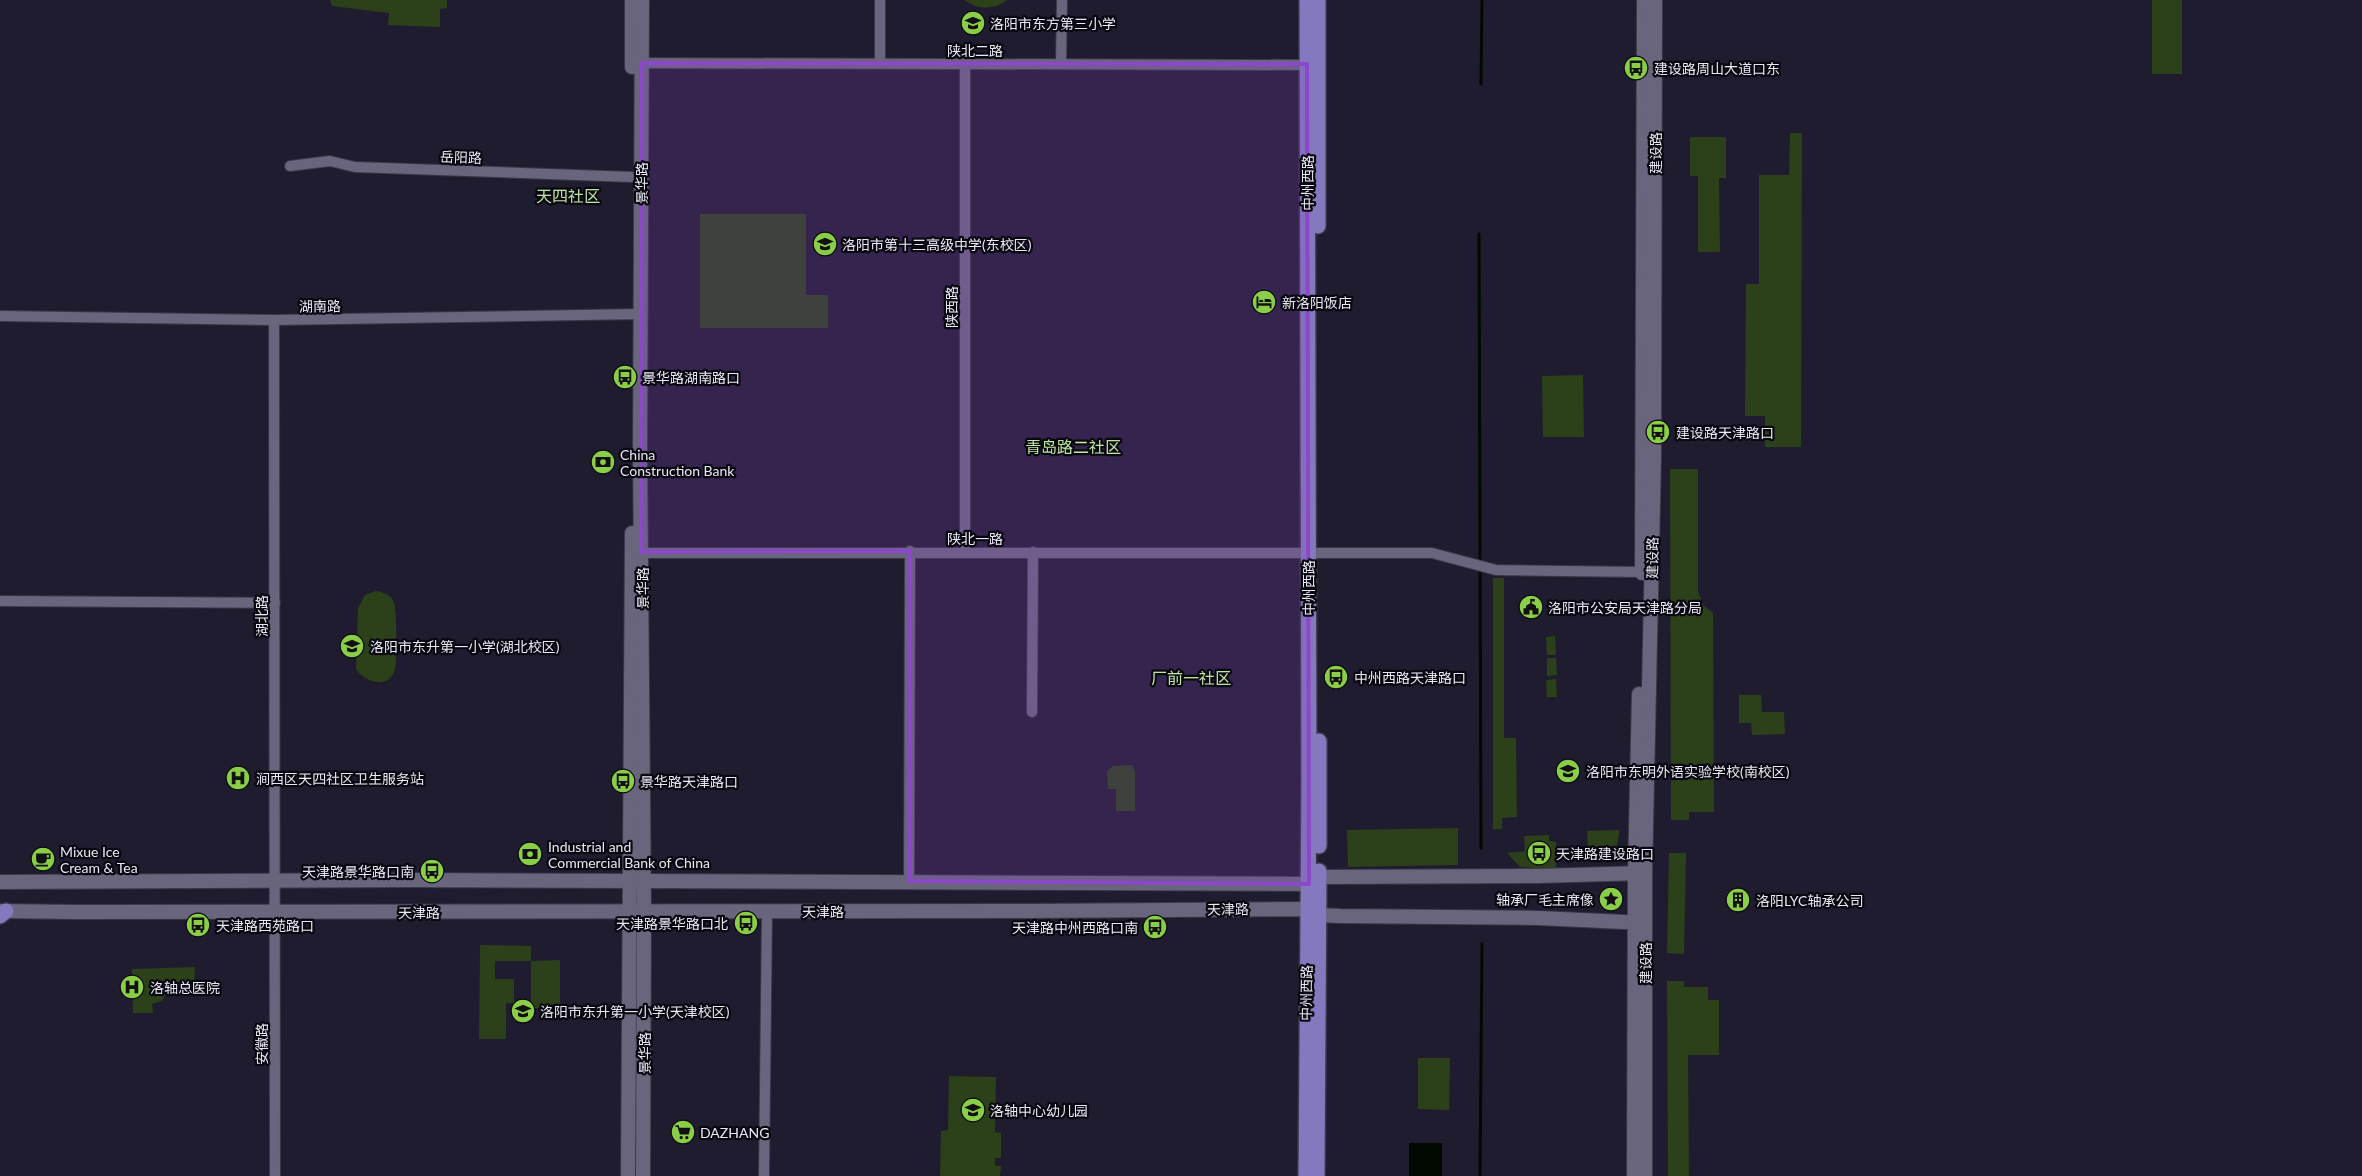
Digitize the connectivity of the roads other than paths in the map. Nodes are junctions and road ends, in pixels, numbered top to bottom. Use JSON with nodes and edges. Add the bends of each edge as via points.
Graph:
{"nodes":[{"id":1,"x":632,"y":0,"type":"edge"},
{"id":2,"x":642,"y":0,"type":"edge"},
{"id":3,"x":880,"y":0,"type":"edge"},
{"id":4,"x":1062,"y":0,"type":"edge"},
{"id":5,"x":1307,"y":0,"type":"edge"},
{"id":6,"x":1318,"y":0,"type":"edge"},
{"id":7,"x":1644,"y":0,"type":"edge"},
{"id":8,"x":1655,"y":0,"type":"edge"},
{"id":9,"x":637,"y":63,"type":"junction"},
{"id":10,"x":880,"y":63,"type":"junction"},
{"id":11,"x":966,"y":63,"type":"junction"},
{"id":12,"x":1061,"y":64,"type":"junction"},
{"id":13,"x":1312,"y":64,"type":"junction"},
{"id":14,"x":290,"y":166,"type":"dead end"},
{"id":15,"x":632,"y":177,"type":"junction"},
{"id":16,"x":636,"y":314,"type":"junction"},
{"id":17,"x":0,"y":316,"type":"edge"},
{"id":18,"x":274,"y":320,"type":"junction"},
{"id":19,"x":910,"y":551,"type":"junction"},
{"id":20,"x":965,"y":551,"type":"junction"},
{"id":21,"x":1033,"y":552,"type":"junction"},
{"id":22,"x":1313,"y":552,"type":"junction"},
{"id":23,"x":637,"y":553,"type":"junction"},
{"id":24,"x":1642,"y":572,"type":"junction"},
{"id":25,"x":0,"y":601,"type":"edge"},
{"id":26,"x":275,"y":603,"type":"junction"},
{"id":27,"x":1032,"y":712,"type":"dead end"},
{"id":28,"x":1640,"y":873,"type":"junction"},
{"id":29,"x":1314,"y":880,"type":"junction"},
{"id":30,"x":274,"y":881,"type":"junction"},
{"id":31,"x":909,"y":881,"type":"junction"},
{"id":32,"x":0,"y":882,"type":"edge"},
{"id":33,"x":637,"y":882,"type":"junction"},
{"id":34,"x":637,"y":911,"type":"junction"},
{"id":35,"x":274,"y":912,"type":"junction"},
{"id":36,"x":767,"y":912,"type":"junction"},
{"id":37,"x":1313,"y":912,"type":"junction"},
{"id":38,"x":2,"y":913,"type":"edge"},
{"id":39,"x":1640,"y":922,"type":"junction"},
{"id":40,"x":275,"y":1176,"type":"edge"},
{"id":41,"x":628,"y":1176,"type":"edge"},
{"id":42,"x":643,"y":1176,"type":"edge"},
{"id":43,"x":764,"y":1176,"type":"edge"},
{"id":44,"x":1306,"y":1176,"type":"edge"},
{"id":45,"x":1317,"y":1176,"type":"edge"},
{"id":46,"x":1634,"y":1176,"type":"edge"},
{"id":47,"x":1645,"y":1176,"type":"edge"}],
"edges":[{"from":1,"to":9,"type":"main road","name":"景华路"},
{"from":2,"to":9,"type":"main road","name":"景华路"},
{"from":3,"to":10,"type":"street"},
{"from":4,"to":12,"type":"street"},
{"from":5,"to":13,"type":"main road","name":"中州西路"},
{"from":6,"to":13,"type":"main road","name":"中州西路"},
{"from":7,"to":24,"type":"main road","name":"建设路"},
{"from":8,"to":28,"type":"main road","name":"建设路","via":[[1654,447]]},
{"from":9,"to":10,"type":"street","name":"陕北二路"},
{"from":9,"to":15,"type":"main road","name":"景华路"},
{"from":9,"to":16,"type":"main road","name":"景华路"},
{"from":10,"to":11,"type":"street","name":"陕北二路"},
{"from":11,"to":12,"type":"street","name":"陕北二路"},
{"from":11,"to":20,"type":"street","name":"陕西路"},
{"from":12,"to":13,"type":"street","name":"陕北二路"},
{"from":13,"to":22,"type":"main road","name":"中州西路"},
{"from":14,"to":15,"type":"street","name":"岳阳路","via":[[330,161],[355,167]]},
{"from":15,"to":16,"type":"main road","name":"景华路"},
{"from":16,"to":18,"type":"street","name":"湖南路"},
{"from":16,"to":23,"type":"main road","name":"景华路"},
{"from":17,"to":18,"type":"street","name":"湖南路"},
{"from":18,"to":26,"type":"street","name":"湖北路"},
{"from":19,"to":20,"type":"street","name":"陕北一路"},
{"from":19,"to":23,"type":"street","name":"陕北一路"},
{"from":19,"to":31,"type":"street"},
{"from":20,"to":21,"type":"street","name":"陕北一路"},
{"from":21,"to":22,"type":"street","name":"陕北一路"},
{"from":21,"to":27,"type":"street"},
{"from":22,"to":24,"type":"street","name":"陕北一路","via":[[1432,553],[1496,570]]},
{"from":22,"to":29,"type":"main road","name":"中州西路"},
{"from":23,"to":33,"type":"main road","name":"景华路"},
{"from":24,"to":28,"type":"main road","name":"建设路"},
{"from":25,"to":26,"type":"street"},
{"from":26,"to":30,"type":"street","name":"湖北路"},
{"from":28,"to":29,"type":"main road","name":"天津路"},
{"from":28,"to":39,"type":"main road","name":"建设路"},
{"from":29,"to":31,"type":"main road","name":"天津路"},
{"from":29,"to":37,"type":"main road","name":"中州西路"},
{"from":30,"to":32,"type":"main road","name":"天津路"},
{"from":30,"to":33,"type":"main road","name":"天津路"},
{"from":30,"to":35,"type":"street","name":"湖北路"},
{"from":31,"to":33,"type":"main road","name":"天津路"},
{"from":33,"to":34,"type":"main road","name":"景华路"},
{"from":34,"to":35,"type":"main road","name":"天津路"},
{"from":34,"to":36,"type":"main road","name":"天津路"},
{"from":34,"to":41,"type":"main road","name":"景华路"},
{"from":34,"to":42,"type":"main road","name":"景华路"},
{"from":35,"to":38,"type":"main road","name":"天津路"},
{"from":35,"to":40,"type":"street","name":"安徽路"},
{"from":36,"to":37,"type":"main road","name":"天津路"},
{"from":36,"to":43,"type":"street"},
{"from":37,"to":39,"type":"main road","name":"天津路"},
{"from":37,"to":44,"type":"main road","name":"中州西路"},
{"from":37,"to":45,"type":"main road","name":"中州西路"},
{"from":39,"to":46,"type":"main road","name":"建设路"},
{"from":39,"to":47,"type":"main road","name":"建设路"}]}
